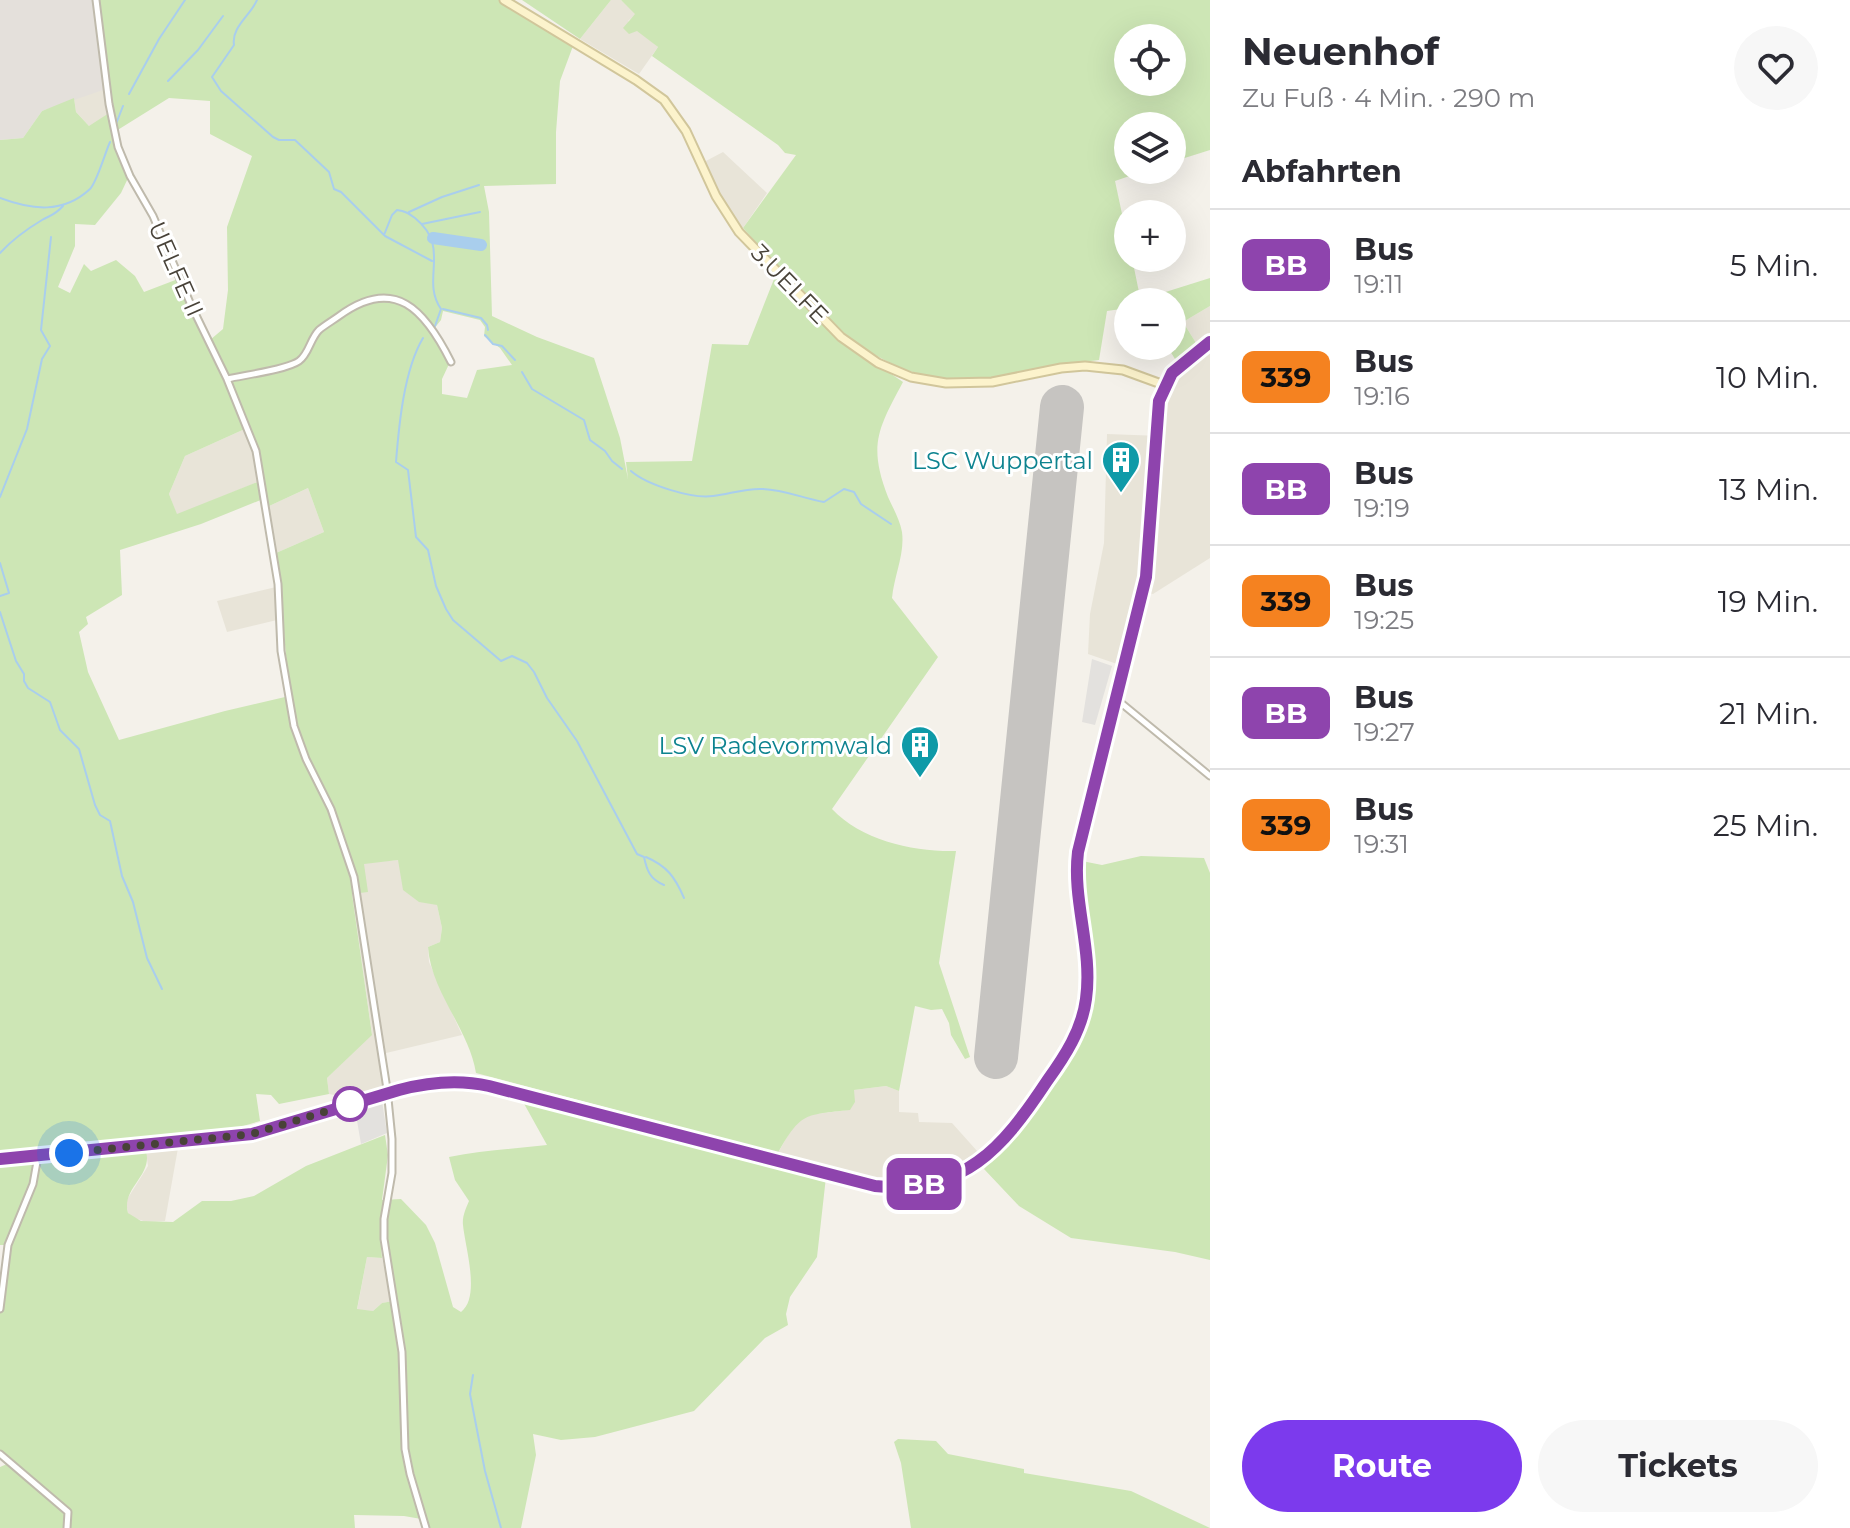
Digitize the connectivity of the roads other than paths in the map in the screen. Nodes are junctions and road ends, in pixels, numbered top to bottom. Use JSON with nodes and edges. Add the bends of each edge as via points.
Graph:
{"nodes":[{"id":1,"x":96,"y":0,"type":"edge"},
{"id":2,"x":504,"y":0,"type":"edge"},
{"id":3,"x":1210,"y":342,"type":"edge"},
{"id":4,"x":451,"y":362,"type":"dead end"},
{"id":5,"x":227,"y":379,"type":"junction"},
{"id":6,"x":1164,"y":385,"type":"junction"},
{"id":7,"x":1115,"y":698,"type":"junction"},
{"id":8,"x":1210,"y":776,"type":"edge"},
{"id":9,"x":388,"y":1093,"type":"junction"},
{"id":10,"x":38,"y":1155,"type":"junction"},
{"id":11,"x":0,"y":1159,"type":"edge"},
{"id":12,"x":0,"y":1309,"type":"edge"},
{"id":13,"x":1,"y":1459,"type":"edge"},
{"id":14,"x":67,"y":1528,"type":"edge"},
{"id":15,"x":426,"y":1528,"type":"edge"}],
"edges":[{"from":1,"to":5,"type":"street","name":"UELFE II","via":[[112,120],[123,161]]},
{"from":2,"to":6,"type":"street","name":"3.UELFE","via":[[664,100],[739,232],[841,337],[878,363],[911,377],[946,383],[992,382],[1085,366],[1123,370]]},
{"from":3,"to":6,"type":"main road","via":[[1177,367]]},
{"from":4,"to":5,"type":"street","via":[[421,317],[403,301],[382,298],[355,304],[322,328],[300,361]]},
{"from":5,"to":9,"type":"street","name":"UELFE II","via":[[259,465],[294,726],[354,877]]},
{"from":6,"to":7,"type":"main road","via":[[1148,560]]},
{"from":7,"to":8,"type":"street"},
{"from":7,"to":9,"type":"main road","via":[[1078,852],[1088,980],[1082,1018],[1064,1057],[1022,1119],[985,1158],[953,1175],[889,1187],[477,1083],[433,1082]]},
{"from":9,"to":10,"type":"main road","via":[[252,1134]]},
{"from":9,"to":15,"type":"street","name":"UELFE II","via":[[392,1164],[385,1253],[402,1352],[407,1462]]},
{"from":10,"to":11,"type":"main road"},
{"from":10,"to":12,"type":"street","via":[[33,1184],[8,1245]]},
{"from":13,"to":14,"type":"street","via":[[63,1508],[69,1516]]}]}
